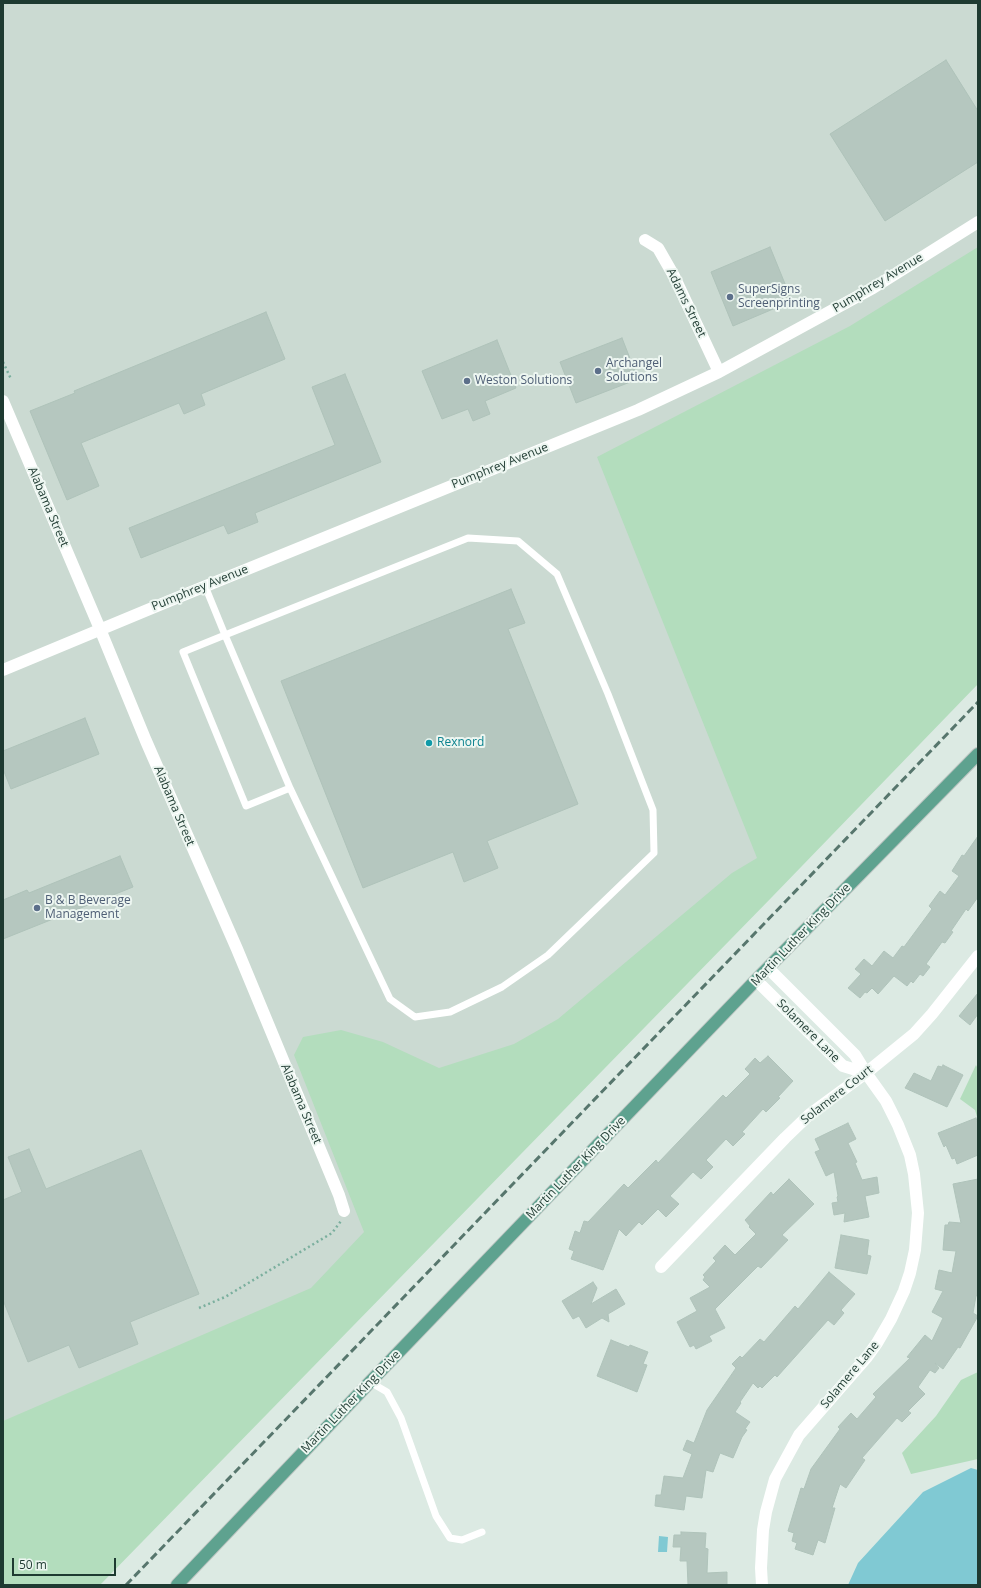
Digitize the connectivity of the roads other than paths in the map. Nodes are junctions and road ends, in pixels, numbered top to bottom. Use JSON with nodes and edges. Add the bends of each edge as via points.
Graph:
{"nodes":[{"id":1,"x":978,"y":222,"type":"edge"},
{"id":2,"x":645,"y":240,"type":"dead end"},
{"id":3,"x":719,"y":372,"type":"junction"},
{"id":4,"x":3,"y":401,"type":"edge"},
{"id":5,"x":205,"y":586,"type":"junction"},
{"id":6,"x":100,"y":629,"type":"junction"},
{"id":7,"x":225,"y":635,"type":"junction"},
{"id":8,"x":3,"y":670,"type":"edge"},
{"id":9,"x":978,"y":754,"type":"edge"},
{"id":10,"x":290,"y":788,"type":"junction"},
{"id":11,"x":978,"y":956,"type":"edge"},
{"id":12,"x":768,"y":968,"type":"junction"},
{"id":13,"x":756,"y":980,"type":"junction"},
{"id":14,"x":866,"y":1073,"type":"junction"},
{"id":15,"x":344,"y":1211,"type":"road end"},
{"id":16,"x":661,"y":1267,"type":"dead end"},
{"id":17,"x":370,"y":1382,"type":"junction"},
{"id":18,"x":482,"y":1532,"type":"dead end"},
{"id":19,"x":177,"y":1585,"type":"edge"},
{"id":20,"x":762,"y":1585,"type":"edge"}],
"edges":[{"from":1,"to":3,"type":"street","name":"Pumphrey Avenue","via":[[873,288]]},
{"from":2,"to":3,"type":"street","name":"Adams Street","via":[[658,248],[674,276]]},
{"from":3,"to":5,"type":"street","name":"Pumphrey Avenue","via":[[638,410]]},
{"from":4,"to":6,"type":"street","name":"Alabama Street"},
{"from":5,"to":6,"type":"street","name":"Pumphrey Avenue"},
{"from":5,"to":7,"type":"lane"},
{"from":6,"to":8,"type":"street","name":"Pumphrey Avenue"},
{"from":6,"to":15,"type":"street","name":"Alabama Street","via":[[237,949]]},
{"from":7,"to":10,"type":"lane"},
{"from":7,"to":10,"type":"lane","via":[[183,652],[246,806]]},
{"from":7,"to":10,"type":"lane","via":[[468,538],[518,541],[558,574],[653,810],[654,853],[548,955],[502,987],[450,1012],[415,1017],[390,999]]},
{"from":9,"to":12,"type":"main road","name":"Martin Luther King Drive"},
{"from":11,"to":14,"type":"street","name":"Solamere Court","via":[[914,1034]]},
{"from":12,"to":13,"type":"main road","name":"Martin Luther King Drive"},
{"from":12,"to":14,"type":"street","name":"Solamere Lane","via":[[855,1055]]},
{"from":13,"to":14,"type":"street","name":"Solamere Lane","via":[[843,1066]]},
{"from":13,"to":17,"type":"main road","name":"Martin Luther King Drive"},
{"from":14,"to":16,"type":"street","name":"Solamere Court","via":[[800,1123]]},
{"from":14,"to":20,"type":"street","name":"Solamere Lane","via":[[893,1113],[910,1155],[917,1206],[915,1250],[904,1291],[877,1343],[799,1435],[775,1479],[763,1530]]},
{"from":17,"to":18,"type":"lane","via":[[387,1392],[401,1418],[436,1516],[450,1538],[462,1540]]},
{"from":17,"to":19,"type":"main road","name":"Martin Luther King Drive"}]}
